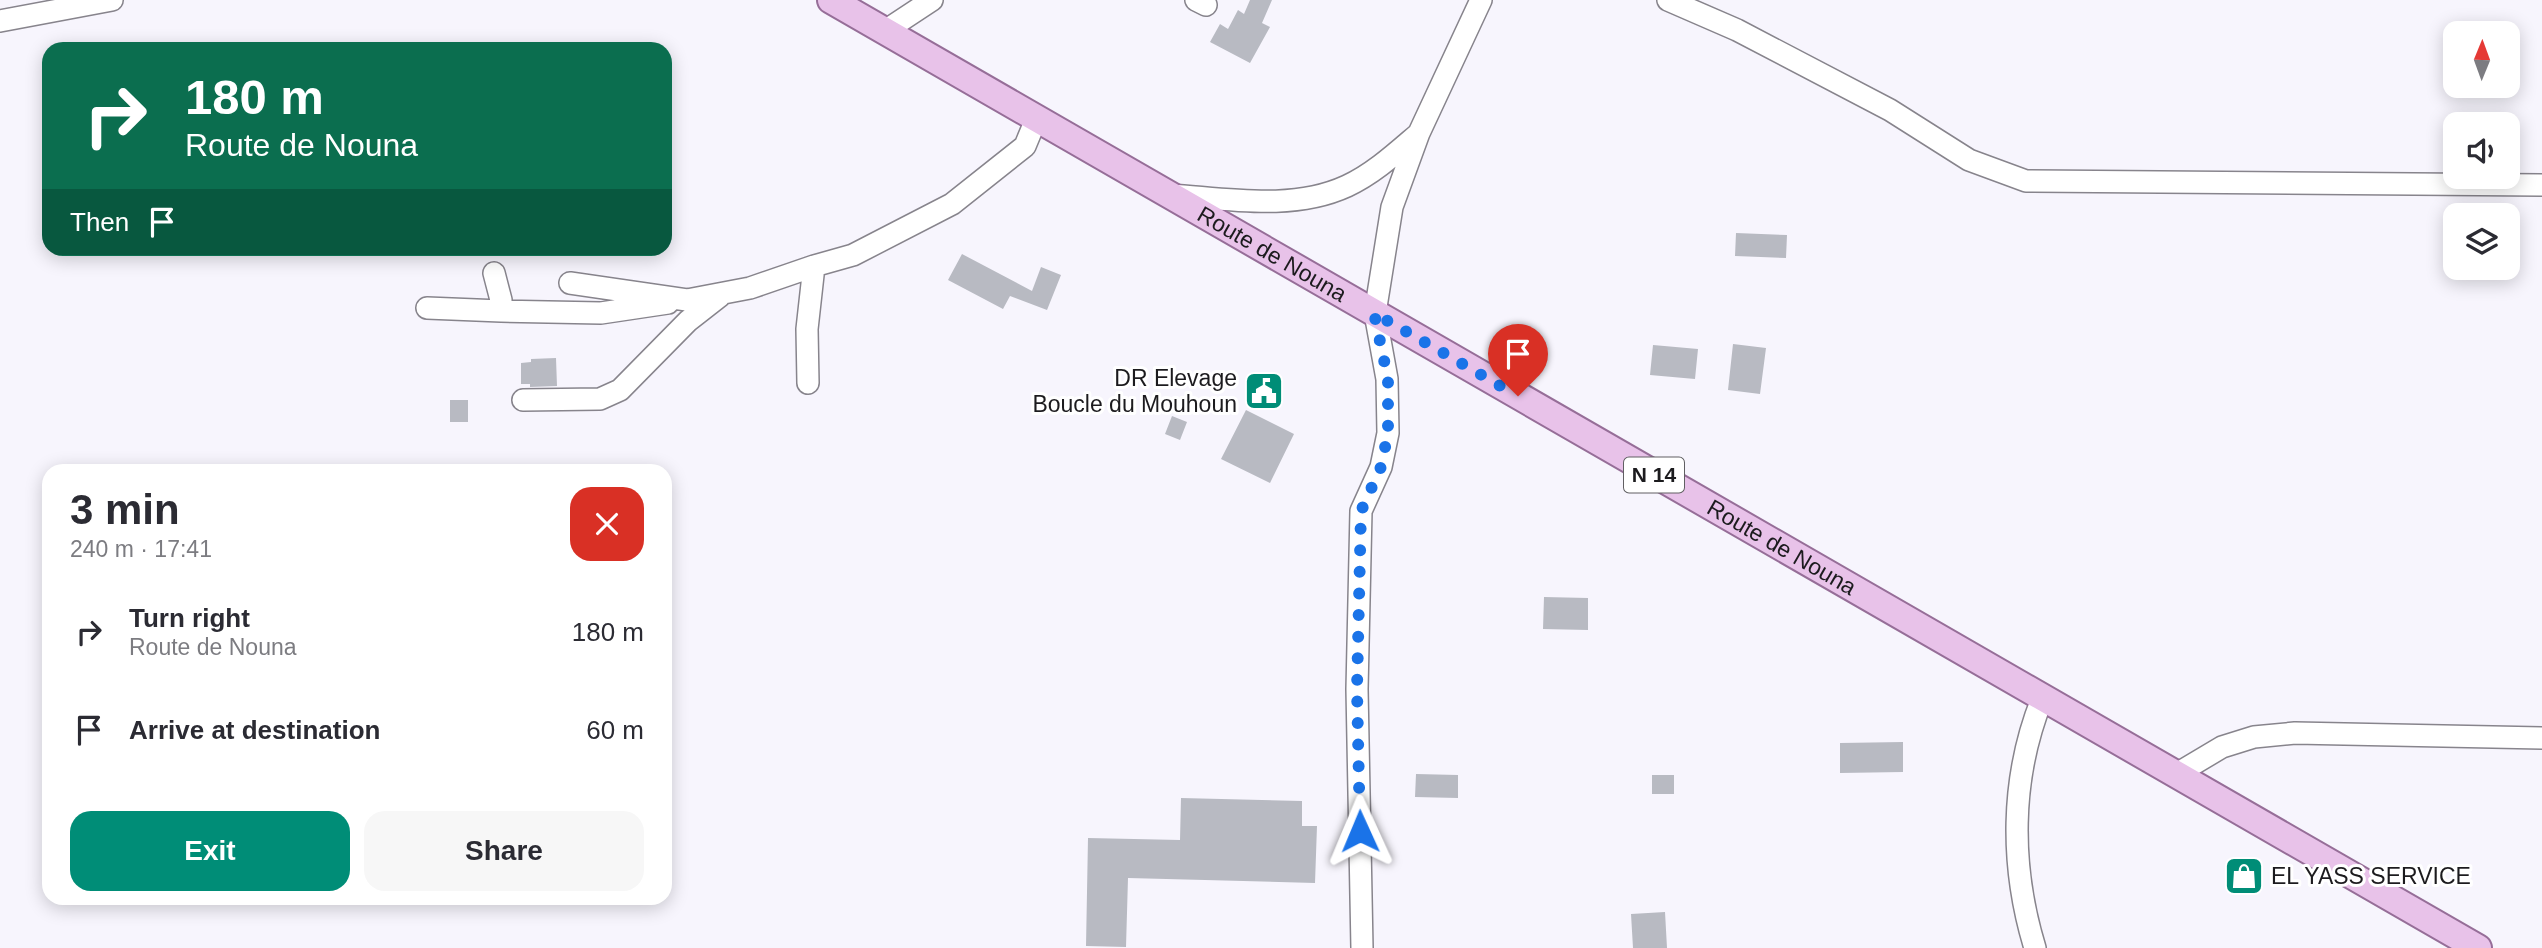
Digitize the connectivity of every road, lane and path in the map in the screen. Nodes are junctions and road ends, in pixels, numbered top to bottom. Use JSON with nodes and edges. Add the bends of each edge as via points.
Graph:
{"nodes":[{"id":1,"x":112,"y":0,"type":"edge"},
{"id":2,"x":831,"y":0,"type":"edge"},
{"id":3,"x":1482,"y":0,"type":"edge"},
{"id":4,"x":1668,"y":0,"type":"edge"},
{"id":5,"x":931,"y":1,"type":"edge"},
{"id":6,"x":0,"y":21,"type":"edge"},
{"id":7,"x":885,"y":31,"type":"junction"},
{"id":8,"x":1037,"y":117,"type":"junction"},
{"id":9,"x":1419,"y":133,"type":"junction"},
{"id":10,"x":2542,"y":185,"type":"edge"},
{"id":11,"x":1170,"y":195,"type":"junction"},
{"id":12,"x":814,"y":266,"type":"junction"},
{"id":13,"x":494,"y":273,"type":"dead end"},
{"id":14,"x":570,"y":283,"type":"dead end"},
{"id":15,"x":725,"y":293,"type":"junction"},
{"id":16,"x":687,"y":300,"type":"junction"},
{"id":17,"x":427,"y":308,"type":"dead end"},
{"id":18,"x":501,"y":311,"type":"junction"},
{"id":19,"x":1374,"y":313,"type":"junction"},
{"id":20,"x":808,"y":383,"type":"dead end"},
{"id":21,"x":523,"y":400,"type":"dead end"},
{"id":22,"x":2042,"y":699,"type":"junction"},
{"id":23,"x":2542,"y":738,"type":"edge"},
{"id":24,"x":2175,"y":775,"type":"junction"},
{"id":25,"x":1362,"y":948,"type":"edge"},
{"id":26,"x":2035,"y":948,"type":"edge"},
{"id":27,"x":2478,"y":948,"type":"edge"}],
"edges":[{"from":1,"to":6,"type":"street"},
{"from":2,"to":7,"type":"main road","name":"Route de Nouna","number":"N 14"},
{"from":3,"to":9,"type":"street"},
{"from":4,"to":10,"type":"street","via":[[1737,30],[1867,98],[1969,160],[2026,181]]},
{"from":5,"to":7,"type":"street"},
{"from":7,"to":8,"type":"main road","name":"Route de Nouna","number":"N 14"},
{"from":8,"to":11,"type":"main road","name":"Route de Nouna","number":"N 14"},
{"from":8,"to":12,"type":"street","via":[[1025,146],[952,204],[853,255]]},
{"from":9,"to":11,"type":"street","via":[[1348,186],[1300,201]]},
{"from":9,"to":19,"type":"street","via":[[1392,207]]},
{"from":11,"to":19,"type":"main road","name":"Route de Nouna","number":"N 14"},
{"from":12,"to":15,"type":"street"},
{"from":12,"to":20,"type":"street","via":[[807,329]]},
{"from":13,"to":18,"type":"street"},
{"from":14,"to":16,"type":"street"},
{"from":15,"to":16,"type":"street"},
{"from":15,"to":21,"type":"street","via":[[688,321],[620,390],[600,399]]},
{"from":16,"to":18,"type":"street","via":[[601,313]]},
{"from":17,"to":18,"type":"street"},
{"from":19,"to":22,"type":"main road","name":"Route de Nouna","number":"N 14"},
{"from":19,"to":25,"type":"street","via":[[1388,379],[1388,433],[1381,467],[1361,511],[1357,689]]},
{"from":22,"to":24,"type":"main road","name":"Route de Nouna","number":"N 14"},
{"from":22,"to":26,"type":"street","via":[[2019,781],[2017,841],[2025,914]]},
{"from":23,"to":24,"type":"street","via":[[2295,733],[2254,737],[2222,747]]},
{"from":24,"to":27,"type":"main road","name":"Route de Nouna","number":"N 14"}]}
